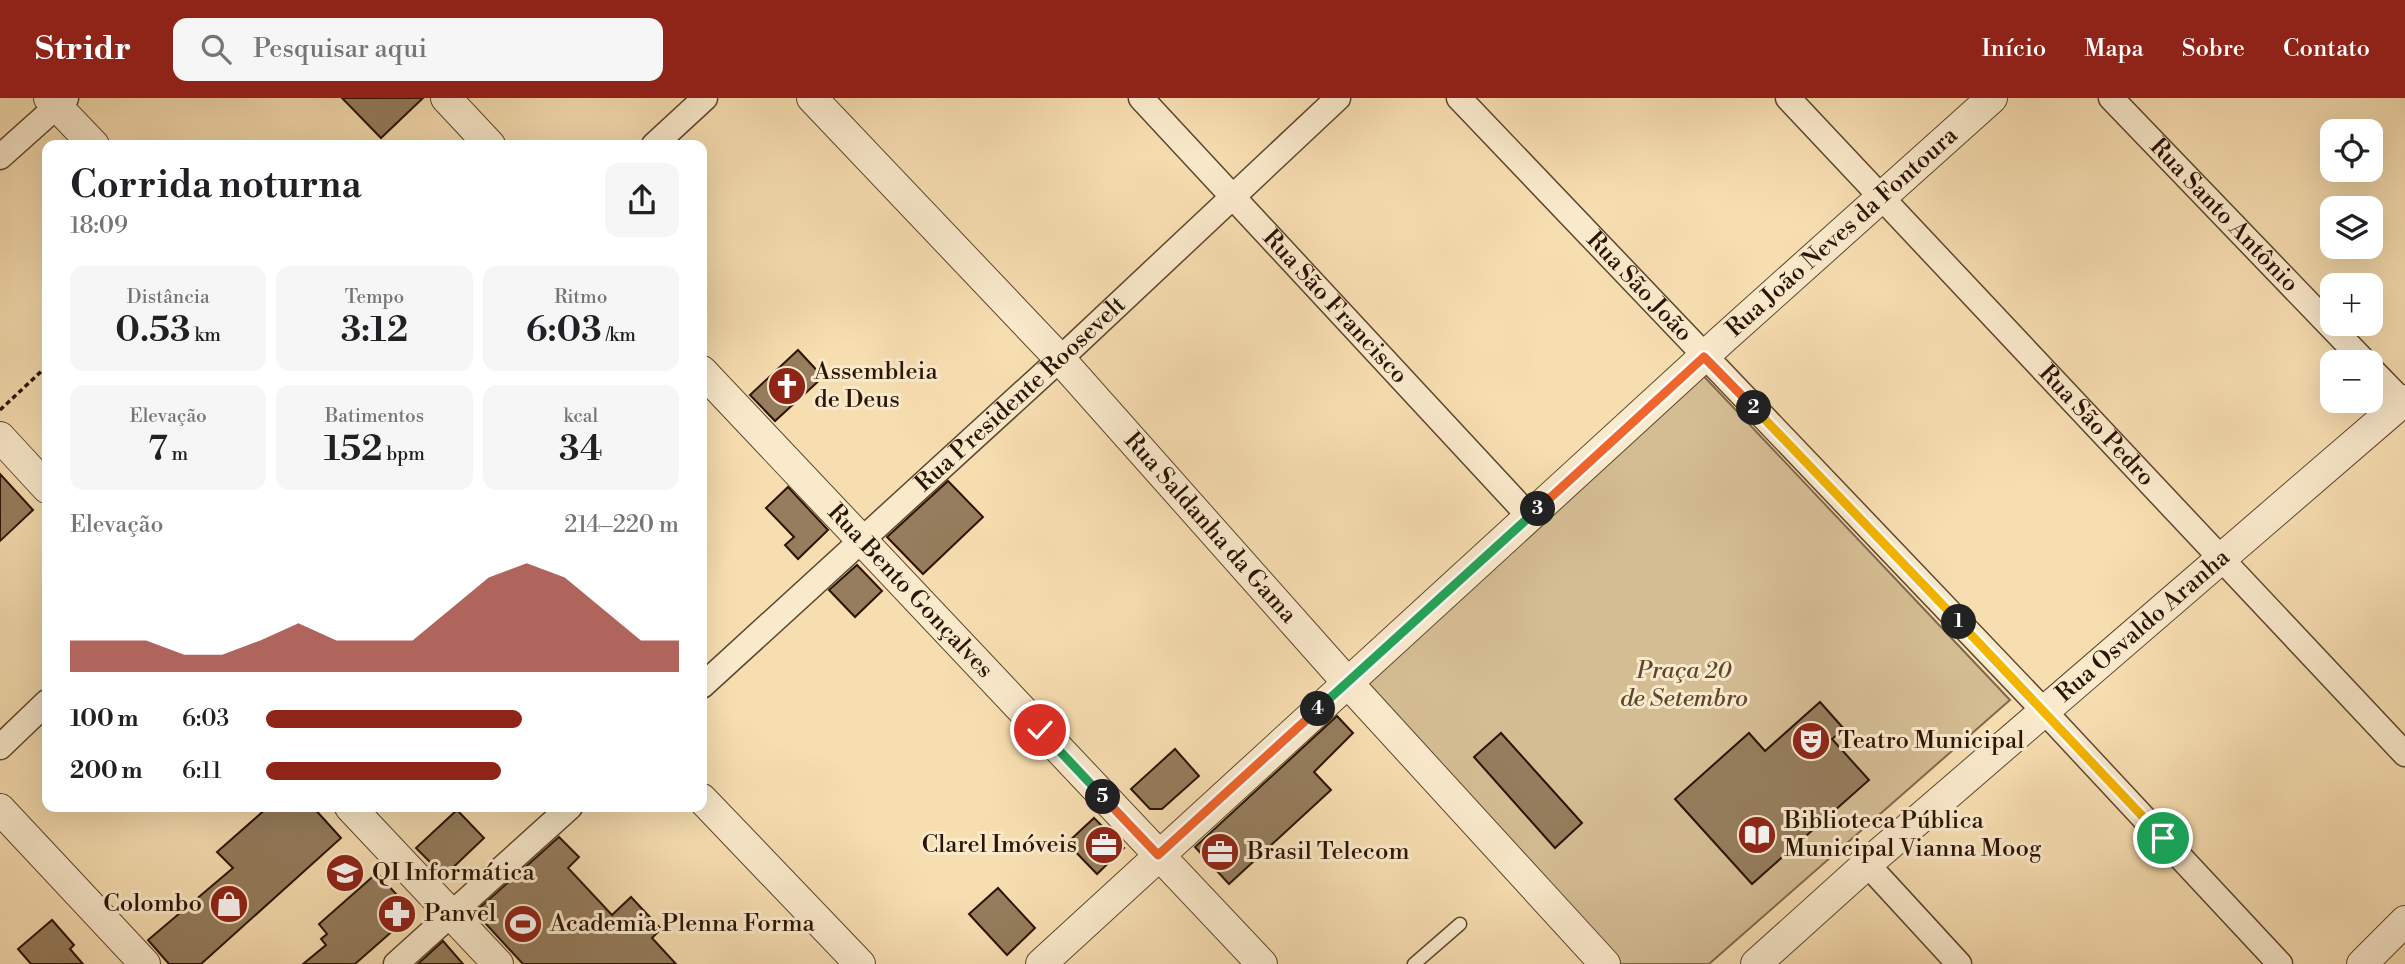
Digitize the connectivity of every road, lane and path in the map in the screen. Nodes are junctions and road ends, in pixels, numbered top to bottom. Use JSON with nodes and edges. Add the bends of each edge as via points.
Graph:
{"nodes":[{"id":1,"x":446,"y":98,"type":"edge"},
{"id":2,"x":705,"y":98,"type":"edge"},
{"id":3,"x":812,"y":98,"type":"edge"},
{"id":4,"x":1141,"y":98,"type":"edge"},
{"id":5,"x":1338,"y":98,"type":"edge"},
{"id":6,"x":1459,"y":98,"type":"edge"},
{"id":7,"x":1788,"y":98,"type":"edge"},
{"id":8,"x":1992,"y":98,"type":"edge"},
{"id":9,"x":2111,"y":98,"type":"edge"},
{"id":10,"x":58,"y":101,"type":"edge"},
{"id":11,"x":89,"y":140,"type":"edge"},
{"id":12,"x":485,"y":140,"type":"edge"},
{"id":13,"x":659,"y":140,"type":"edge"},
{"id":14,"x":0,"y":157,"type":"edge"},
{"id":15,"x":1232,"y":195,"type":"junction"},
{"id":16,"x":1882,"y":199,"type":"junction"},
{"id":17,"x":2353,"y":350,"type":"edge"},
{"id":18,"x":1704,"y":357,"type":"junction"},
{"id":19,"x":1060,"y":359,"type":"junction"},
{"id":20,"x":42,"y":371,"type":"edge"},
{"id":21,"x":707,"y":376,"type":"edge"},
{"id":22,"x":2383,"y":381,"type":"edge"},
{"id":23,"x":2404,"y":402,"type":"edge"},
{"id":24,"x":0,"y":410,"type":"edge"},
{"id":25,"x":0,"y":437,"type":"edge"},
{"id":26,"x":42,"y":483,"type":"edge"},
{"id":27,"x":1530,"y":517,"type":"junction"},
{"id":28,"x":862,"y":542,"type":"junction"},
{"id":29,"x":2222,"y":557,"type":"junction"},
{"id":30,"x":707,"y":682,"type":"edge"},
{"id":31,"x":1347,"y":682,"type":"junction"},
{"id":32,"x":42,"y":707,"type":"edge"},
{"id":33,"x":2046,"y":713,"type":"junction"},
{"id":34,"x":0,"y":747,"type":"edge"},
{"id":35,"x":2405,"y":754,"type":"edge"},
{"id":36,"x":707,"y":804,"type":"edge"},
{"id":37,"x":0,"y":809,"type":"edge"},
{"id":38,"x":355,"y":812,"type":"edge"},
{"id":39,"x":565,"y":812,"type":"edge"},
{"id":40,"x":1158,"y":855,"type":"junction"},
{"id":41,"x":1867,"y":864,"type":"junction"},
{"id":42,"x":452,"y":915,"type":"junction"},
{"id":43,"x":2405,"y":921,"type":"edge"},
{"id":44,"x":1460,"y":924,"type":"dead end"},
{"id":45,"x":145,"y":964,"type":"edge"},
{"id":46,"x":396,"y":964,"type":"edge"},
{"id":47,"x":498,"y":964,"type":"edge"},
{"id":48,"x":860,"y":964,"type":"edge"},
{"id":49,"x":1041,"y":964,"type":"edge"},
{"id":50,"x":1262,"y":964,"type":"edge"},
{"id":51,"x":1414,"y":964,"type":"edge"},
{"id":52,"x":1605,"y":964,"type":"edge"},
{"id":53,"x":1756,"y":964,"type":"edge"},
{"id":54,"x":1959,"y":964,"type":"edge"},
{"id":55,"x":2280,"y":964,"type":"edge"},
{"id":56,"x":2362,"y":964,"type":"edge"}],
"edges":[{"from":1,"to":12,"type":"street"},
{"from":2,"to":13,"type":"street"},
{"from":3,"to":19,"type":"street","name":"Rua Saldanha da Gama"},
{"from":4,"to":15,"type":"street","name":"Rua São Francisco"},
{"from":5,"to":15,"type":"street","name":"Rua Presidente Roosevelt"},
{"from":6,"to":18,"type":"street","name":"Rua São João"},
{"from":7,"to":16,"type":"street","name":"Rua São Pedro"},
{"from":8,"to":16,"type":"street","name":"Rua João Neves da Fontoura"},
{"from":9,"to":17,"type":"street","name":"Rua Santo Antônio"},
{"from":10,"to":11,"type":"street"},
{"from":10,"to":14,"type":"street"},
{"from":15,"to":19,"type":"street","name":"Rua Presidente Roosevelt"},
{"from":15,"to":27,"type":"street","name":"Rua São Francisco"},
{"from":16,"to":18,"type":"street","name":"Rua João Neves da Fontoura"},
{"from":16,"to":29,"type":"street","name":"Rua São Pedro"},
{"from":18,"to":27,"type":"street","name":"Rua João Neves da Fontoura"},
{"from":18,"to":33,"type":"street","name":"Rua São João"},
{"from":19,"to":28,"type":"street","name":"Rua Presidente Roosevelt"},
{"from":19,"to":31,"type":"street","name":"Rua Saldanha da Gama"},
{"from":20,"to":24,"type":"path"},
{"from":21,"to":28,"type":"street","name":"Rua Bento Gonçalves"},
{"from":22,"to":23,"type":"street"},
{"from":23,"to":29,"type":"street","name":"Rua Osvaldo Aranha"},
{"from":25,"to":26,"type":"street"},
{"from":27,"to":31,"type":"street","name":"Rua João Neves da Fontoura"},
{"from":28,"to":30,"type":"street","name":"Rua Presidente Roosevelt"},
{"from":28,"to":40,"type":"street","name":"Rua Bento Gonçalves"},
{"from":29,"to":33,"type":"street","name":"Rua Osvaldo Aranha"},
{"from":29,"to":35,"type":"street","name":"Rua São Pedro"},
{"from":31,"to":40,"type":"street","name":"Rua João Neves da Fontoura"},
{"from":31,"to":52,"type":"street","name":"Rua Saldanha da Gama"},
{"from":32,"to":34,"type":"street"},
{"from":33,"to":41,"type":"street","name":"Rua Osvaldo Aranha"},
{"from":33,"to":55,"type":"street","name":"Rua São João"},
{"from":36,"to":48,"type":"street"},
{"from":37,"to":45,"type":"street"},
{"from":38,"to":42,"type":"street"},
{"from":39,"to":42,"type":"street"},
{"from":40,"to":49,"type":"street","name":"Rua João Neves da Fontoura"},
{"from":40,"to":50,"type":"street","name":"Rua Bento Gonçalves"},
{"from":41,"to":53,"type":"street","name":"Rua Osvaldo Aranha"},
{"from":41,"to":54,"type":"street"},
{"from":42,"to":46,"type":"street"},
{"from":42,"to":47,"type":"street"},
{"from":43,"to":56,"type":"street"},
{"from":44,"to":51,"type":"lane"}]}
